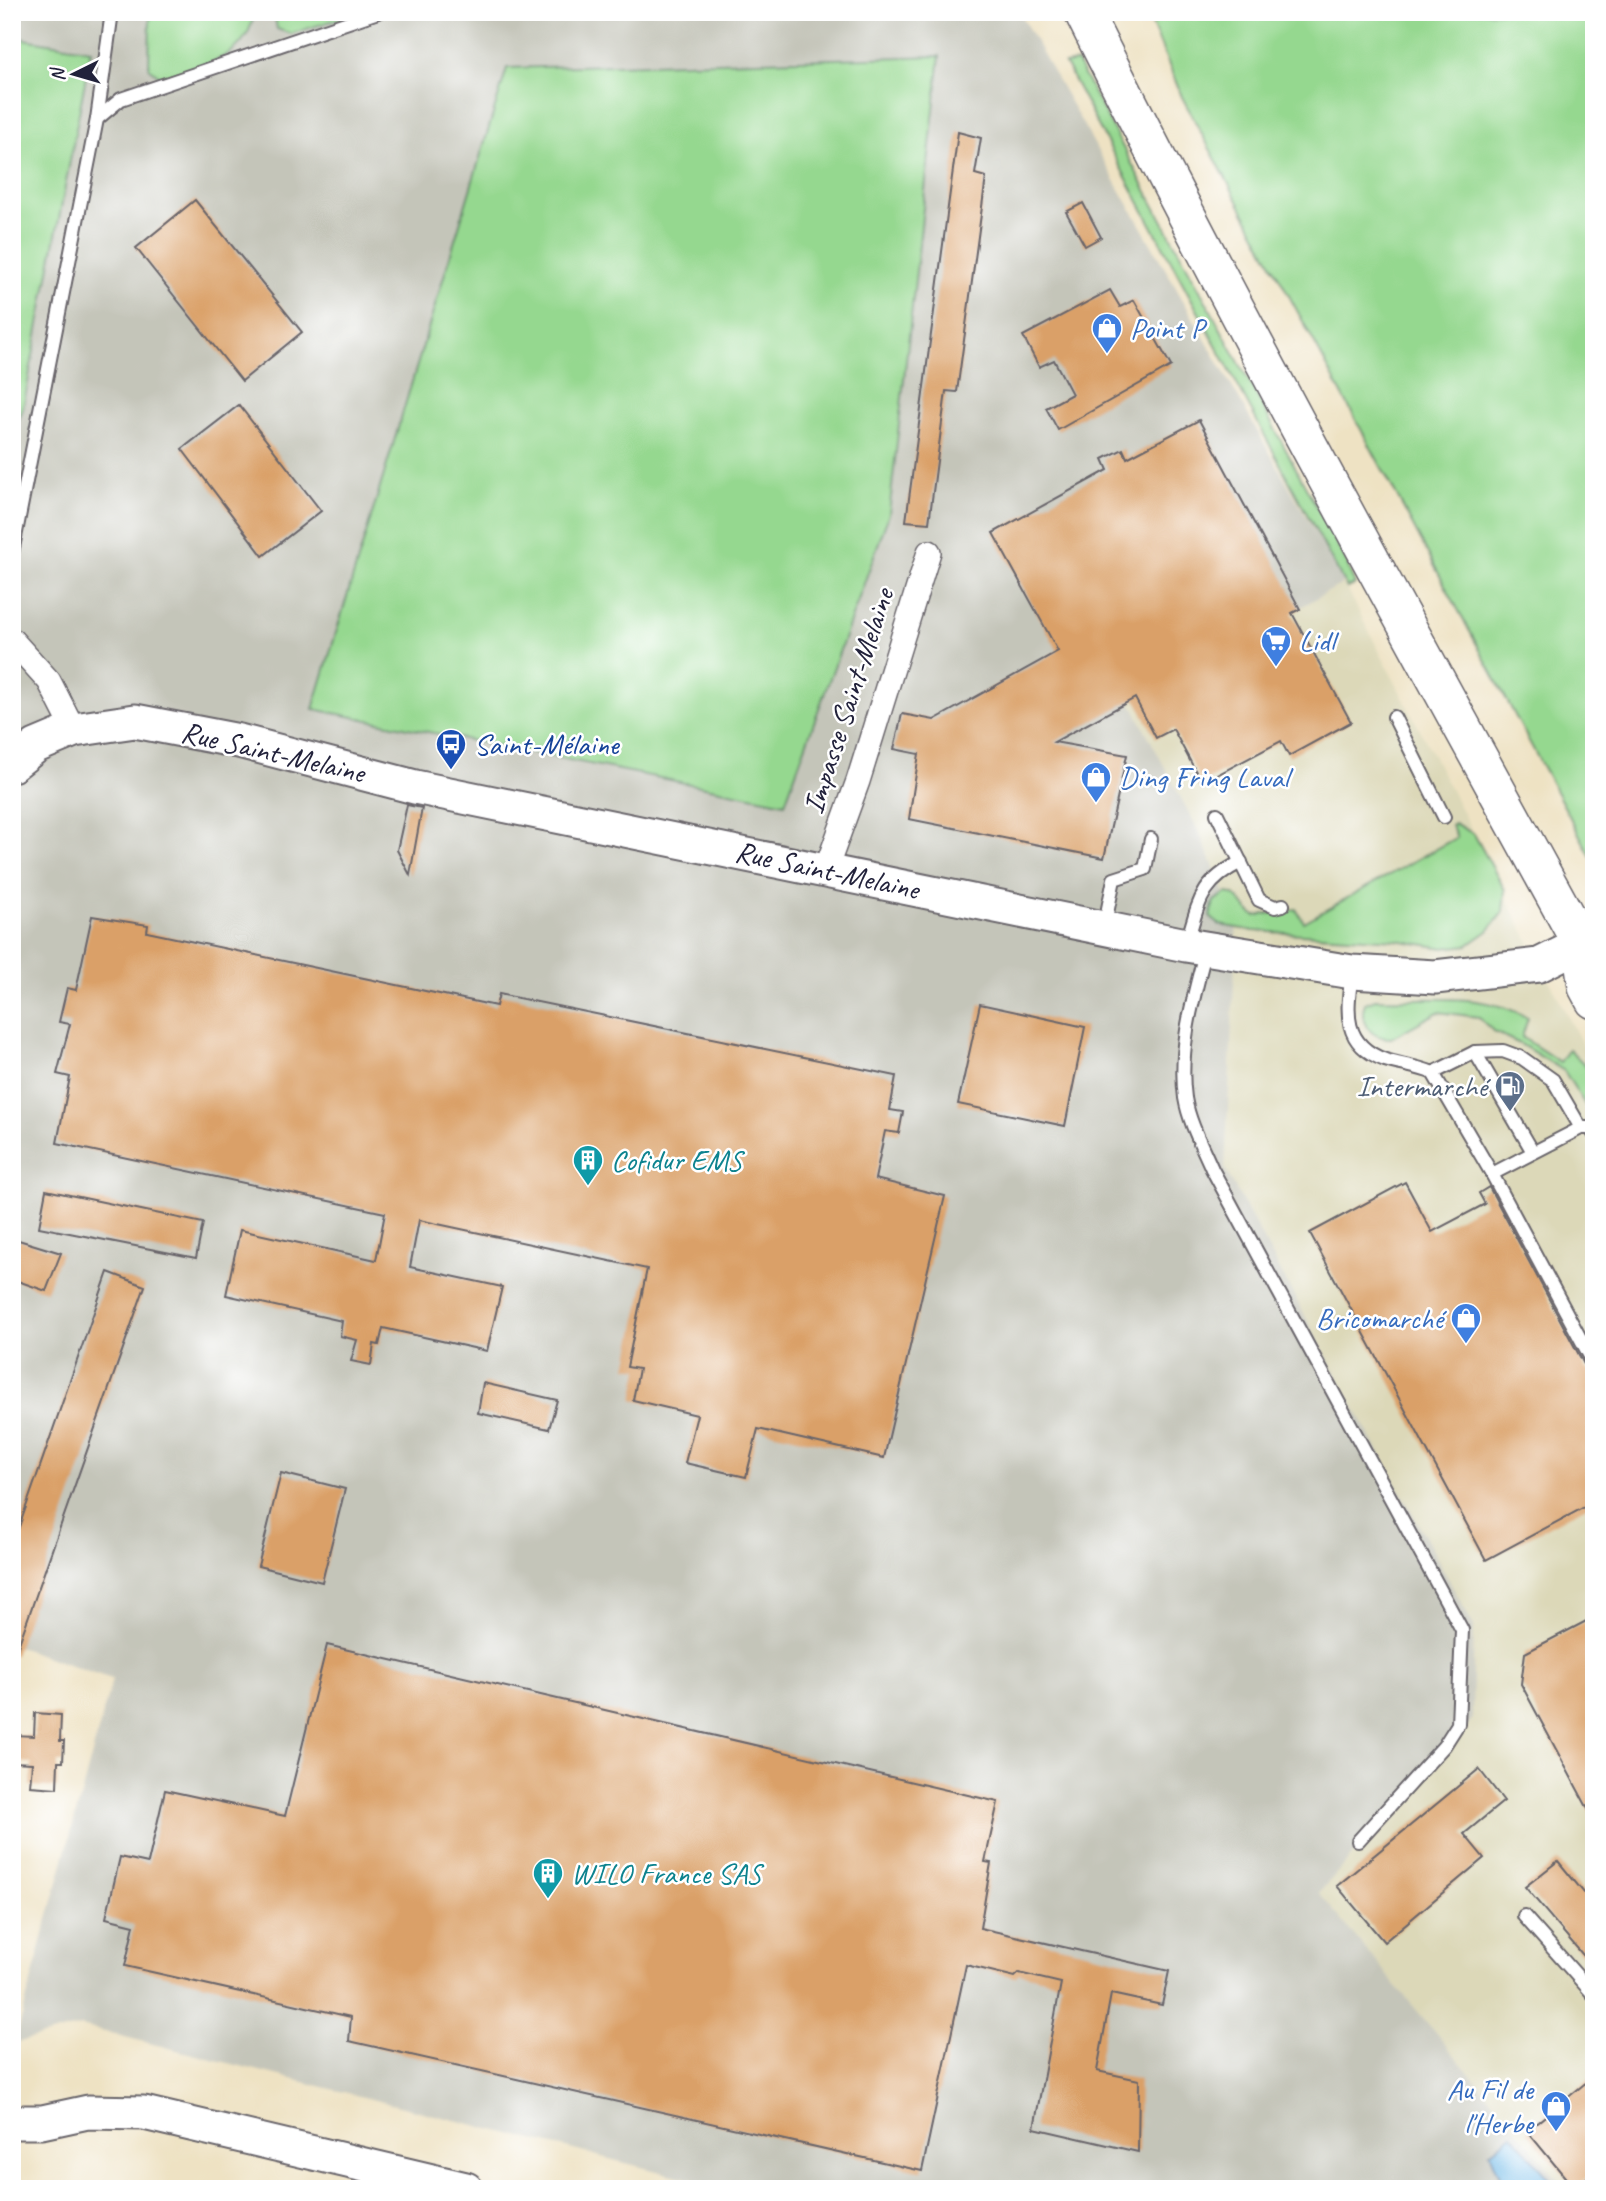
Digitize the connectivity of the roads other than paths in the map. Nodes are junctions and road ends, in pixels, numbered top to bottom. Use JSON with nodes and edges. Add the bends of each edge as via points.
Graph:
{"nodes":[{"id":1,"x":112,"y":12,"type":"edge"},
{"id":2,"x":378,"y":12,"type":"edge"},
{"id":3,"x":1071,"y":12,"type":"edge"},
{"id":4,"x":1083,"y":12,"type":"edge"},
{"id":5,"x":97,"y":119,"type":"junction"},
{"id":6,"x":1157,"y":160,"type":"junction"},
{"id":7,"x":929,"y":552,"type":"dead end"},
{"id":8,"x":12,"y":553,"type":"edge"},
{"id":9,"x":12,"y":639,"type":"edge"},
{"id":10,"x":1394,"y":717,"type":"dead end"},
{"id":11,"x":74,"y":730,"type":"junction"},
{"id":12,"x":12,"y":765,"type":"edge"},
{"id":13,"x":1217,"y":814,"type":"dead end"},
{"id":14,"x":1444,"y":817,"type":"dead end"},
{"id":15,"x":1151,"y":839,"type":"dead end"},
{"id":16,"x":1241,"y":862,"type":"junction"},
{"id":17,"x":826,"y":869,"type":"junction"},
{"id":18,"x":1283,"y":905,"type":"dead end"},
{"id":19,"x":1104,"y":929,"type":"junction"},
{"id":20,"x":1590,"y":946,"type":"edge"},
{"id":21,"x":1196,"y":947,"type":"junction"},
{"id":22,"x":1352,"y":972,"type":"junction"},
{"id":23,"x":1594,"y":1000,"type":"edge"},
{"id":24,"x":1475,"y":1052,"type":"junction"},
{"id":25,"x":1433,"y":1073,"type":"junction"},
{"id":26,"x":1581,"y":1128,"type":"junction"},
{"id":27,"x":1594,"y":1134,"type":"edge"},
{"id":28,"x":1533,"y":1152,"type":"junction"},
{"id":29,"x":1492,"y":1174,"type":"junction"},
{"id":30,"x":1594,"y":1364,"type":"edge"},
{"id":31,"x":1358,"y":1841,"type":"dead end"},
{"id":32,"x":1524,"y":1916,"type":"dead end"},
{"id":33,"x":1594,"y":1995,"type":"edge"},
{"id":34,"x":27,"y":2122,"type":"edge"},
{"id":35,"x":12,"y":2137,"type":"edge"},
{"id":36,"x":466,"y":2189,"type":"edge"}],
"edges":[{"from":1,"to":5,"type":"lane"},
{"from":2,"to":5,"type":"lane","via":[[121,99]]},
{"from":3,"to":6,"type":"main road"},
{"from":4,"to":6,"type":"main road"},
{"from":5,"to":8,"type":"lane"},
{"from":6,"to":20,"type":"main road"},
{"from":7,"to":17,"type":"street","name":"Impasse Saint-Melaine"},
{"from":9,"to":11,"type":"street","via":[[49,681]]},
{"from":10,"to":14,"type":"lane"},
{"from":11,"to":12,"type":"main road","name":"Rue Saint-Melaine","via":[[36,746]]},
{"from":11,"to":17,"type":"main road","name":"Rue Saint-Melaine","via":[[135,721],[239,741],[415,787]]},
{"from":13,"to":16,"type":"lane"},
{"from":15,"to":19,"type":"lane","via":[[1145,869],[1114,879]]},
{"from":16,"to":18,"type":"lane","via":[[1259,900],[1275,907]]},
{"from":16,"to":21,"type":"lane","via":[[1211,880],[1201,896]]},
{"from":17,"to":19,"type":"main road","name":"Rue Saint-Melaine"},
{"from":19,"to":21,"type":"main road","name":"Rue Saint-Melaine"},
{"from":20,"to":22,"type":"main road","name":"Rue Saint-Melaine","via":[[1539,965],[1435,977]]},
{"from":20,"to":23,"type":"main road","via":[[1587,987]]},
{"from":21,"to":22,"type":"main road","name":"Rue Saint-Melaine"},
{"from":21,"to":31,"type":"lane","via":[[1184,1067],[1185,1099],[1196,1132],[1462,1630],[1458,1724],[1444,1746]]},
{"from":22,"to":25,"type":"lane","via":[[1346,1012],[1359,1041],[1385,1059]]},
{"from":24,"to":25,"type":"lane"},
{"from":24,"to":26,"type":"lane","via":[[1503,1051],[1553,1080]]},
{"from":24,"to":28,"type":"lane"},
{"from":25,"to":29,"type":"lane"},
{"from":26,"to":27,"type":"lane","via":[[1591,1128]]},
{"from":26,"to":28,"type":"lane"},
{"from":28,"to":29,"type":"lane"},
{"from":29,"to":30,"type":"lane"},
{"from":32,"to":33,"type":"lane"},
{"from":34,"to":35,"type":"main road"},
{"from":34,"to":36,"type":"main road","via":[[88,2112],[144,2113]]}]}
